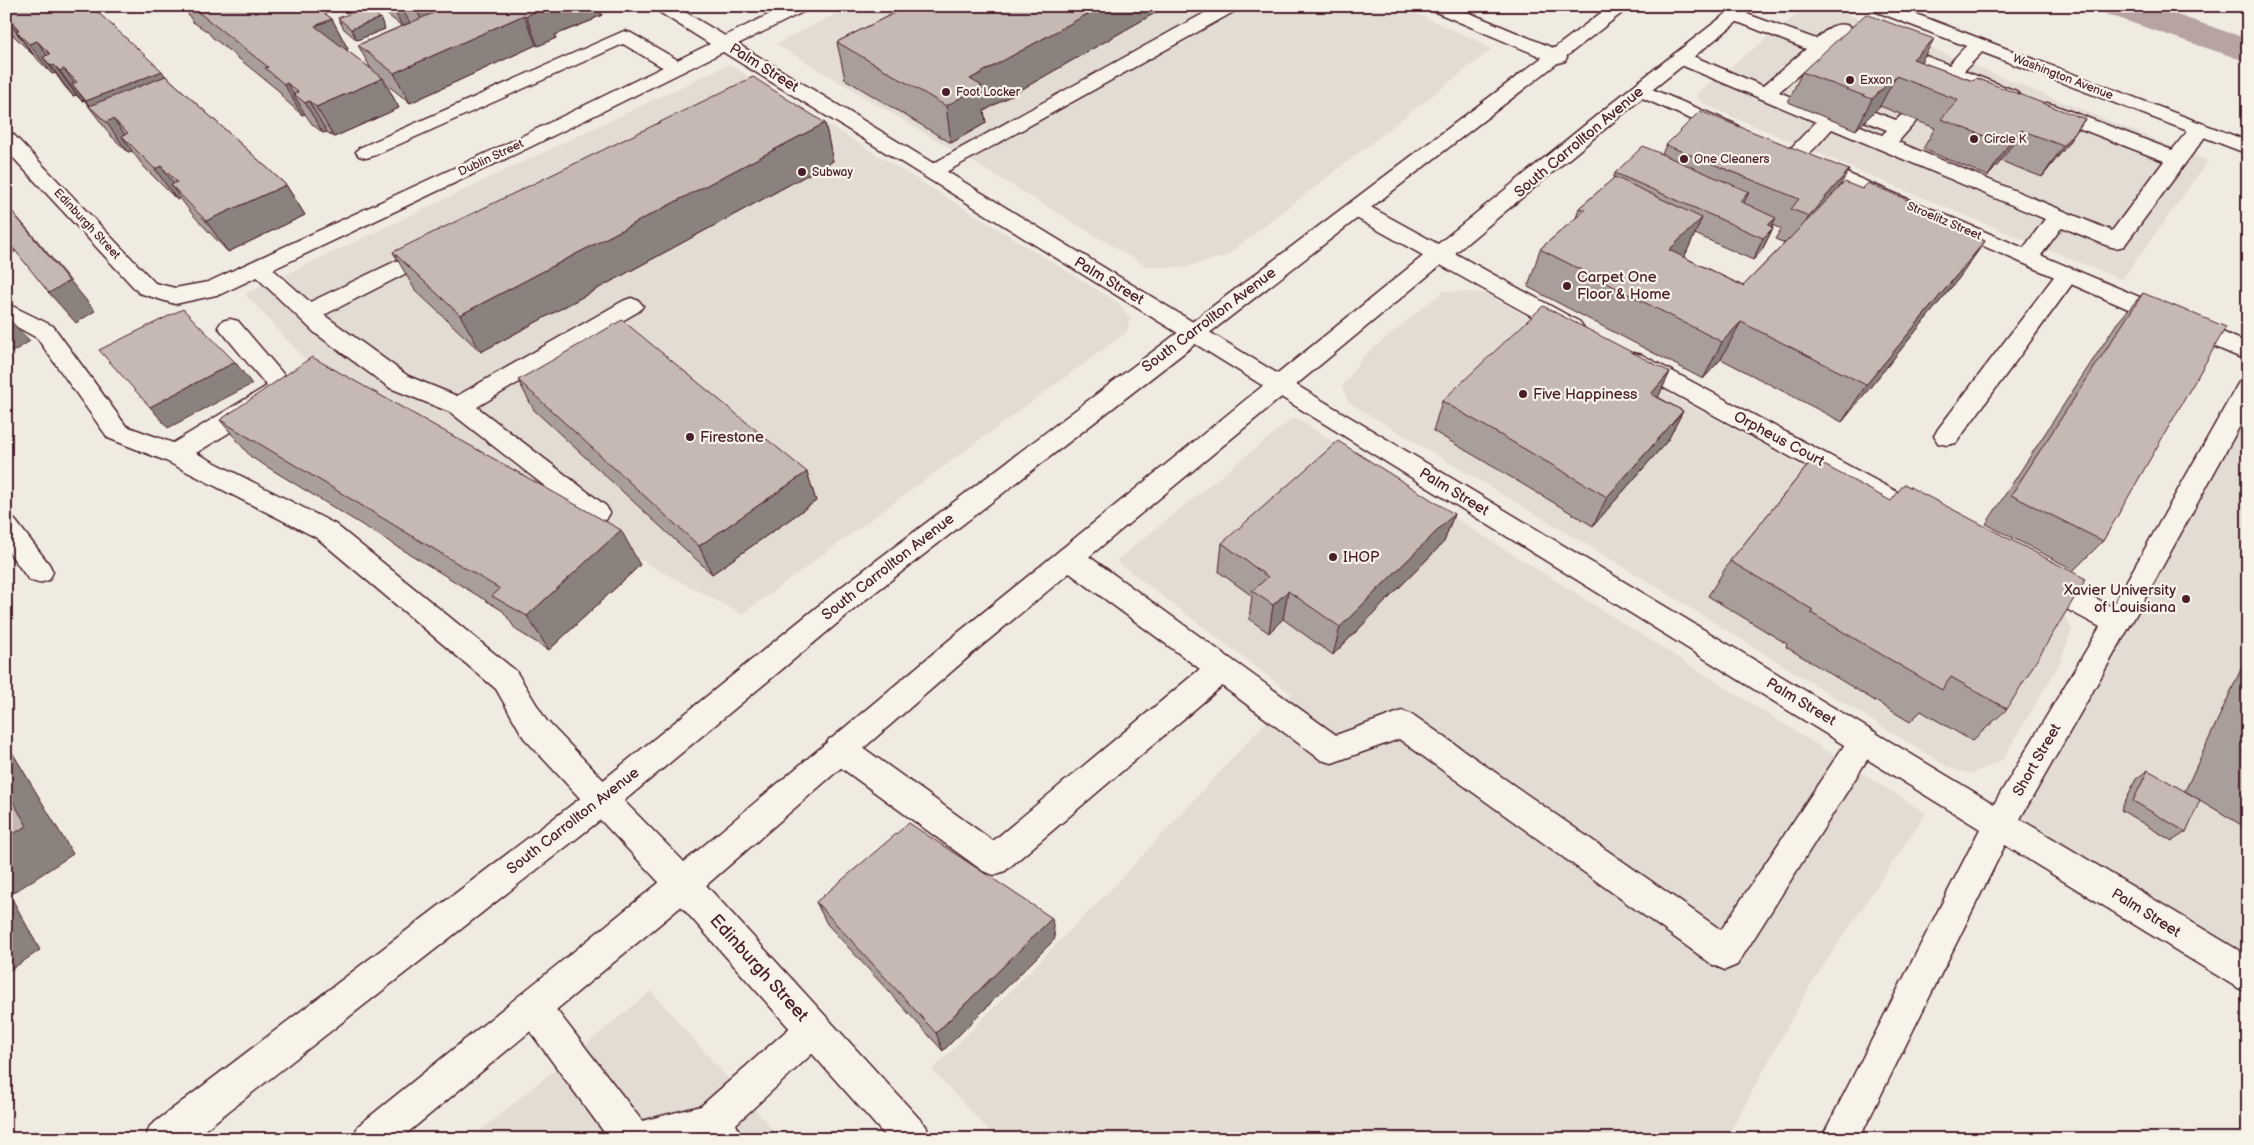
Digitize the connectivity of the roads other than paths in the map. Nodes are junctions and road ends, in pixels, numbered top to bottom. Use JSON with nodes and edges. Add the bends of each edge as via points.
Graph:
{"nodes":[{"id":1,"x":801,"y":6,"type":"edge"},
{"id":2,"x":1231,"y":6,"type":"edge"},
{"id":3,"x":1437,"y":6,"type":"edge"},
{"id":4,"x":1622,"y":6,"type":"edge"},
{"id":5,"x":1878,"y":6,"type":"edge"},
{"id":6,"x":2243,"y":6,"type":"edge"},
{"id":7,"x":669,"y":7,"type":"edge"},
{"id":8,"x":2248,"y":8,"type":"edge"},
{"id":9,"x":1742,"y":11,"type":"edge"},
{"id":10,"x":723,"y":43,"type":"junction"},
{"id":11,"x":1978,"y":45,"type":"junction"},
{"id":12,"x":1558,"y":57,"type":"junction"},
{"id":13,"x":1681,"y":58,"type":"junction"},
{"id":14,"x":1800,"y":63,"type":"junction"},
{"id":15,"x":676,"y":67,"type":"junction"},
{"id":16,"x":1952,"y":73,"type":"junction"},
{"id":17,"x":1640,"y":90,"type":"junction"},
{"id":18,"x":1802,"y":90,"type":"edge"},
{"id":19,"x":1927,"y":91,"type":"edge"},
{"id":20,"x":1764,"y":94,"type":"junction"},
{"id":21,"x":1869,"y":116,"type":"edge"},
{"id":22,"x":1828,"y":122,"type":"junction"},
{"id":23,"x":2200,"y":130,"type":"junction"},
{"id":24,"x":1749,"y":137,"type":"edge"},
{"id":25,"x":6,"y":138,"type":"edge"},
{"id":26,"x":1884,"y":145,"type":"junction"},
{"id":27,"x":2248,"y":148,"type":"edge"},
{"id":28,"x":366,"y":152,"type":"dead end"},
{"id":29,"x":2176,"y":159,"type":"junction"},
{"id":30,"x":932,"y":172,"type":"junction"},
{"id":31,"x":1357,"y":208,"type":"junction"},
{"id":32,"x":2058,"y":217,"type":"junction"},
{"id":33,"x":450,"y":242,"type":"edge"},
{"id":34,"x":1440,"y":256,"type":"junction"},
{"id":35,"x":2028,"y":257,"type":"junction"},
{"id":36,"x":258,"y":268,"type":"junction"},
{"id":37,"x":2067,"y":275,"type":"junction"},
{"id":38,"x":175,"y":296,"type":"joint"},
{"id":39,"x":631,"y":306,"type":"dead end"},
{"id":40,"x":6,"y":311,"type":"edge"},
{"id":41,"x":308,"y":313,"type":"junction"},
{"id":42,"x":230,"y":327,"type":"dead end"},
{"id":43,"x":1193,"y":333,"type":"junction"},
{"id":44,"x":2248,"y":353,"type":"edge"},
{"id":45,"x":1279,"y":386,"type":"junction"},
{"id":46,"x":2248,"y":388,"type":"edge"},
{"id":47,"x":459,"y":406,"type":"junction"},
{"id":48,"x":1947,"y":436,"type":"dead end"},
{"id":49,"x":175,"y":454,"type":"junction"},
{"id":50,"x":597,"y":513,"type":"dead end"},
{"id":51,"x":6,"y":527,"type":"edge"},
{"id":52,"x":1944,"y":530,"type":"edge"},
{"id":53,"x":1070,"y":558,"type":"junction"},
{"id":54,"x":39,"y":572,"type":"dead end"},
{"id":55,"x":2022,"y":572,"type":"edge"},
{"id":56,"x":2117,"y":623,"type":"junction"},
{"id":57,"x":1221,"y":669,"type":"junction"},
{"id":58,"x":1864,"y":740,"type":"junction"},
{"id":59,"x":840,"y":750,"type":"junction"},
{"id":60,"x":602,"y":800,"type":"junction"},
{"id":61,"x":2000,"y":823,"type":"junction"},
{"id":62,"x":683,"y":884,"type":"junction"},
{"id":63,"x":2248,"y":975,"type":"edge"},
{"id":64,"x":533,"y":1007,"type":"junction"},
{"id":65,"x":814,"y":1029,"type":"junction"},
{"id":66,"x":718,"y":1130,"type":"edge"},
{"id":67,"x":163,"y":1139,"type":"edge"},
{"id":68,"x":371,"y":1139,"type":"edge"},
{"id":69,"x":632,"y":1139,"type":"edge"},
{"id":70,"x":644,"y":1139,"type":"edge"},
{"id":71,"x":913,"y":1139,"type":"edge"},
{"id":72,"x":1839,"y":1139,"type":"edge"}],
"edges":[{"from":1,"to":10,"type":"street","name":"Dublin Street"},
{"from":2,"to":30,"type":"street"},
{"from":3,"to":12,"type":"street"},
{"from":4,"to":12,"type":"street","name":"South Carrollton Avenue"},
{"from":5,"to":11,"type":"street","name":"Washington Avenue"},
{"from":6,"to":8,"type":"street"},
{"from":7,"to":10,"type":"street","name":"Palm Street"},
{"from":9,"to":13,"type":"street","name":"South Carrollton Avenue"},
{"from":9,"to":14,"type":"street"},
{"from":10,"to":15,"type":"street","name":"Dublin Street"},
{"from":10,"to":30,"type":"street","name":"Palm Street","via":[[769,82]]},
{"from":11,"to":16,"type":"street"},
{"from":11,"to":23,"type":"street","name":"Washington Avenue"},
{"from":12,"to":31,"type":"street","name":"South Carrollton Avenue"},
{"from":13,"to":17,"type":"street","name":"South Carrollton Avenue"},
{"from":13,"to":20,"type":"street"},
{"from":14,"to":14,"type":"street","via":[[1828,65]]},
{"from":14,"to":16,"type":"street","via":[[1839,29]]},
{"from":14,"to":18,"type":"street"},
{"from":14,"to":20,"type":"street"},
{"from":15,"to":28,"type":"street","via":[[624,38]]},
{"from":15,"to":36,"type":"street","name":"Dublin Street"},
{"from":16,"to":19,"type":"street"},
{"from":16,"to":29,"type":"street"},
{"from":17,"to":24,"type":"street"},
{"from":17,"to":34,"type":"street","name":"South Carrollton Avenue"},
{"from":20,"to":22,"type":"street"},
{"from":21,"to":26,"type":"street","via":[[1904,123]]},
{"from":22,"to":26,"type":"street"},
{"from":22,"to":35,"type":"street","name":"Stroelitz Street","via":[[1785,153]]},
{"from":23,"to":27,"type":"street","name":"Washington Avenue"},
{"from":23,"to":29,"type":"street"},
{"from":25,"to":38,"type":"street","name":"Edinburgh Street","via":[[147,288]]},
{"from":26,"to":32,"type":"street"},
{"from":29,"to":32,"type":"street","via":[[2116,241]]},
{"from":30,"to":43,"type":"street","name":"Palm Street"},
{"from":31,"to":34,"type":"street","name":"Orpheus Court"},
{"from":31,"to":43,"type":"street","name":"South Carrollton Avenue"},
{"from":32,"to":35,"type":"street"},
{"from":33,"to":41,"type":"street"},
{"from":34,"to":45,"type":"street","name":"South Carrollton Avenue"},
{"from":34,"to":52,"type":"street","name":"Orpheus Court"},
{"from":35,"to":37,"type":"street","name":"Stroelitz Street"},
{"from":36,"to":38,"type":"street","name":"Dublin Street","via":[[213,289]]},
{"from":36,"to":41,"type":"street"},
{"from":37,"to":44,"type":"street","name":"Stroelitz Street"},
{"from":37,"to":48,"type":"street"},
{"from":39,"to":47,"type":"street"},
{"from":40,"to":49,"type":"street","name":"Edinburgh Street","via":[[45,332],[117,432]]},
{"from":41,"to":47,"type":"street","via":[[399,382]]},
{"from":42,"to":49,"type":"street","via":[[283,388]]},
{"from":43,"to":45,"type":"street","name":"Palm Street"},
{"from":43,"to":60,"type":"street","name":"South Carrollton Avenue","via":[[854,593]]},
{"from":45,"to":53,"type":"street","name":"South Carrollton Avenue"},
{"from":45,"to":58,"type":"street","name":"Palm Street"},
{"from":46,"to":56,"type":"street","name":"Short Street"},
{"from":47,"to":50,"type":"street"},
{"from":49,"to":60,"type":"street","name":"Edinburgh Street","via":[[326,531],[506,680],[535,729]]},
{"from":51,"to":54,"type":"street"},
{"from":53,"to":57,"type":"street"},
{"from":53,"to":59,"type":"street","name":"South Carrollton Avenue"},
{"from":55,"to":56,"type":"street"},
{"from":56,"to":61,"type":"street","name":"Short Street"},
{"from":57,"to":58,"type":"street","via":[[1332,750],[1402,724],[1725,953]]},
{"from":57,"to":59,"type":"street","via":[[994,860]]},
{"from":58,"to":61,"type":"street","name":"Palm Street"},
{"from":59,"to":62,"type":"street","name":"South Carrollton Avenue"},
{"from":60,"to":62,"type":"street","name":"Edinburgh Street"},
{"from":60,"to":67,"type":"street","name":"South Carrollton Avenue"},
{"from":61,"to":63,"type":"street","name":"Palm Street"},
{"from":61,"to":72,"type":"street","name":"Short Street"},
{"from":62,"to":64,"type":"street","name":"South Carrollton Avenue"},
{"from":62,"to":65,"type":"street","name":"Edinburgh Street"},
{"from":64,"to":68,"type":"street","name":"South Carrollton Avenue"},
{"from":64,"to":69,"type":"street"},
{"from":65,"to":66,"type":"street"},
{"from":65,"to":71,"type":"street","name":"Edinburgh Street"},
{"from":66,"to":70,"type":"street"}]}
